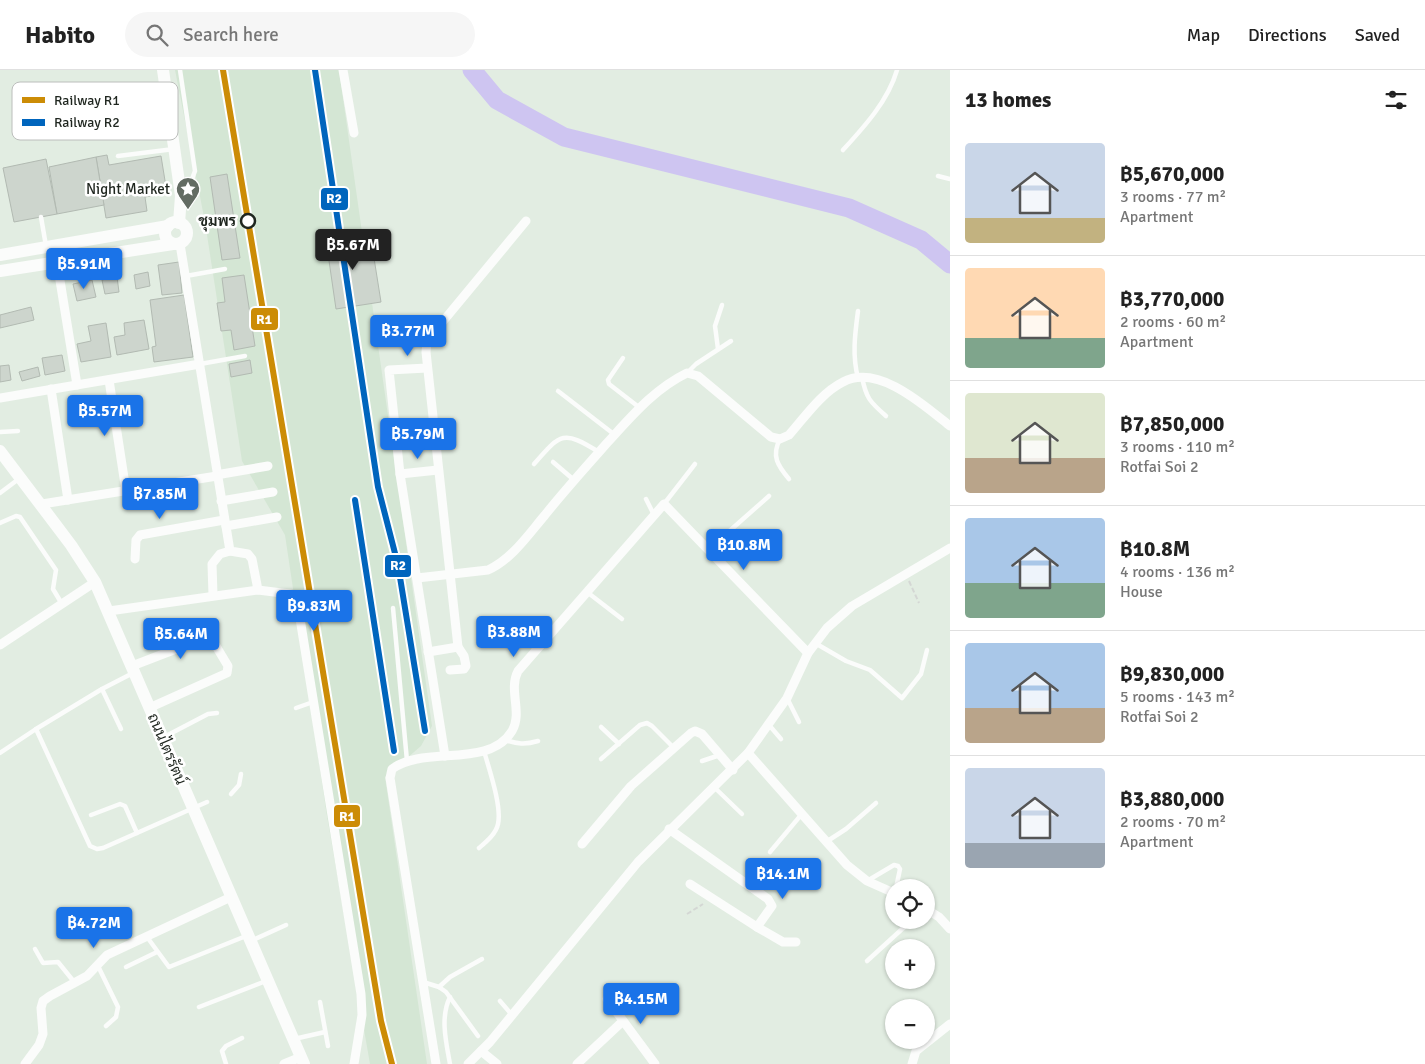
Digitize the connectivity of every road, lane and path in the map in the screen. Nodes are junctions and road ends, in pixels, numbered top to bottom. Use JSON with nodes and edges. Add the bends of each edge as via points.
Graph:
{"nodes":[{"id":1,"x":180,"y":70,"type":"edge"},
{"id":2,"x":343,"y":70,"type":"edge"},
{"id":3,"x":897,"y":70,"type":"edge"},
{"id":4,"x":354,"y":133,"type":"dead end"},
{"id":5,"x":174,"y":140,"type":"edge"},
{"id":6,"x":175,"y":148,"type":"junction"},
{"id":7,"x":843,"y":150,"type":"dead end"},
{"id":8,"x":118,"y":156,"type":"dead end"},
{"id":9,"x":938,"y":176,"type":"dead end"},
{"id":10,"x":950,"y":179,"type":"edge"},
{"id":11,"x":180,"y":187,"type":"junction"},
{"id":12,"x":41,"y":216,"type":"dead end"},
{"id":13,"x":526,"y":221,"type":"dead end"},
{"id":14,"x":173,"y":224,"type":"junction"},
{"id":15,"x":176,"y":244,"type":"junction"},
{"id":16,"x":50,"y":247,"type":"junction"},
{"id":17,"x":0,"y":255,"type":"edge"},
{"id":18,"x":57,"y":262,"type":"junction"},
{"id":19,"x":225,"y":269,"type":"dead end"},
{"id":20,"x":0,"y":271,"type":"edge"},
{"id":21,"x":186,"y":276,"type":"junction"},
{"id":22,"x":722,"y":305,"type":"dead end"},
{"id":23,"x":858,"y":311,"type":"dead end"},
{"id":24,"x":732,"y":341,"type":"dead end"},
{"id":25,"x":718,"y":349,"type":"junction"},
{"id":26,"x":245,"y":356,"type":"dead end"},
{"id":27,"x":623,"y":358,"type":"dead end"},
{"id":28,"x":200,"y":364,"type":"junction"},
{"id":29,"x":427,"y":368,"type":"junction"},
{"id":30,"x":687,"y":373,"type":"junction"},
{"id":31,"x":860,"y":377,"type":"junction"},
{"id":32,"x":109,"y":380,"type":"junction"},
{"id":33,"x":77,"y":385,"type":"junction"},
{"id":34,"x":51,"y":389,"type":"junction"},
{"id":35,"x":558,"y":392,"type":"dead end"},
{"id":36,"x":0,"y":398,"type":"edge"},
{"id":37,"x":640,"y":408,"type":"junction"},
{"id":38,"x":886,"y":416,"type":"dead end"},
{"id":39,"x":950,"y":426,"type":"edge"},
{"id":40,"x":18,"y":431,"type":"dead end"},
{"id":41,"x":0,"y":432,"type":"edge"},
{"id":42,"x":614,"y":435,"type":"junction"},
{"id":43,"x":780,"y":439,"type":"junction"},
{"id":44,"x":0,"y":451,"type":"edge"},
{"id":45,"x":599,"y":452,"type":"junction"},
{"id":46,"x":553,"y":462,"type":"dead end"},
{"id":47,"x":534,"y":464,"type":"dead end"},
{"id":48,"x":695,"y":464,"type":"dead end"},
{"id":49,"x":268,"y":466,"type":"dead end"},
{"id":50,"x":438,"y":470,"type":"junction"},
{"id":51,"x":400,"y":474,"type":"junction"},
{"id":52,"x":216,"y":476,"type":"junction"},
{"id":53,"x":22,"y":478,"type":"junction"},
{"id":54,"x":789,"y":479,"type":"dead end"},
{"id":55,"x":574,"y":480,"type":"junction"},
{"id":56,"x":126,"y":491,"type":"junction"},
{"id":57,"x":0,"y":492,"type":"edge"},
{"id":58,"x":273,"y":492,"type":"dead end"},
{"id":59,"x":769,"y":496,"type":"dead end"},
{"id":60,"x":646,"y":498,"type":"dead end"},
{"id":61,"x":68,"y":500,"type":"junction"},
{"id":62,"x":221,"y":500,"type":"junction"},
{"id":63,"x":42,"y":504,"type":"junction"},
{"id":64,"x":664,"y":504,"type":"junction"},
{"id":65,"x":654,"y":515,"type":"junction"},
{"id":66,"x":277,"y":517,"type":"dead end"},
{"id":67,"x":0,"y":523,"type":"edge"},
{"id":68,"x":225,"y":523,"type":"junction"},
{"id":69,"x":950,"y":548,"type":"edge"},
{"id":70,"x":707,"y":550,"type":"junction"},
{"id":71,"x":230,"y":551,"type":"junction"},
{"id":72,"x":135,"y":558,"type":"dead end"},
{"id":73,"x":906,"y":572,"type":"junction"},
{"id":74,"x":449,"y":573,"type":"junction"},
{"id":75,"x":417,"y":578,"type":"junction"},
{"id":76,"x":95,"y":582,"type":"junction"},
{"id":77,"x":258,"y":590,"type":"junction"},
{"id":78,"x":587,"y":592,"type":"junction"},
{"id":79,"x":213,"y":595,"type":"junction"},
{"id":80,"x":919,"y":603,"type":"dead end"},
{"id":81,"x":62,"y":604,"type":"junction"},
{"id":82,"x":393,"y":608,"type":"dead end"},
{"id":83,"x":109,"y":611,"type":"junction"},
{"id":84,"x":622,"y":620,"type":"dead end"},
{"id":85,"x":519,"y":627,"type":"dead end"},
{"id":86,"x":815,"y":643,"type":"junction"},
{"id":87,"x":0,"y":646,"type":"edge"},
{"id":88,"x":458,"y":647,"type":"junction"},
{"id":89,"x":538,"y":648,"type":"junction"},
{"id":90,"x":927,"y":650,"type":"dead end"},
{"id":91,"x":428,"y":652,"type":"junction"},
{"id":92,"x":808,"y":653,"type":"junction"},
{"id":93,"x":133,"y":669,"type":"junction"},
{"id":94,"x":450,"y":670,"type":"dead end"},
{"id":95,"x":102,"y":689,"type":"junction"},
{"id":96,"x":787,"y":698,"type":"junction"},
{"id":97,"x":313,"y":702,"type":"junction"},
{"id":98,"x":149,"y":708,"type":"junction"},
{"id":99,"x":296,"y":708,"type":"dead end"},
{"id":100,"x":217,"y":713,"type":"dead end"},
{"id":101,"x":799,"y":722,"type":"dead end"},
{"id":102,"x":769,"y":725,"type":"junction"},
{"id":103,"x":601,"y":727,"type":"dead end"},
{"id":104,"x":121,"y":728,"type":"dead end"},
{"id":105,"x":36,"y":729,"type":"junction"},
{"id":106,"x":162,"y":738,"type":"junction"},
{"id":107,"x":781,"y":739,"type":"dead end"},
{"id":108,"x":505,"y":740,"type":"junction"},
{"id":109,"x":538,"y":741,"type":"dead end"},
{"id":110,"x":619,"y":744,"type":"junction"},
{"id":111,"x":673,"y":748,"type":"junction"},
{"id":112,"x":484,"y":750,"type":"junction"},
{"id":113,"x":0,"y":753,"type":"edge"},
{"id":114,"x":748,"y":753,"type":"junction"},
{"id":115,"x":720,"y":755,"type":"junction"},
{"id":116,"x":445,"y":756,"type":"junction"},
{"id":117,"x":601,"y":759,"type":"dead end"},
{"id":118,"x":407,"y":761,"type":"junction"},
{"id":119,"x":702,"y":761,"type":"dead end"},
{"id":120,"x":733,"y":770,"type":"junction"},
{"id":121,"x":241,"y":774,"type":"dead end"},
{"id":122,"x":715,"y":788,"type":"junction"},
{"id":123,"x":231,"y":794,"type":"dead end"},
{"id":124,"x":207,"y":802,"type":"dead end"},
{"id":125,"x":876,"y":802,"type":"dead end"},
{"id":126,"x":192,"y":807,"type":"junction"},
{"id":127,"x":742,"y":814,"type":"dead end"},
{"id":128,"x":91,"y":815,"type":"dead end"},
{"id":129,"x":801,"y":815,"type":"junction"},
{"id":130,"x":669,"y":829,"type":"junction"},
{"id":131,"x":137,"y":833,"type":"junction"},
{"id":132,"x":826,"y":842,"type":"junction"},
{"id":133,"x":582,"y":844,"type":"dead end"},
{"id":134,"x":479,"y":848,"type":"dead end"},
{"id":135,"x":770,"y":852,"type":"dead end"},
{"id":136,"x":898,"y":879,"type":"edge"},
{"id":137,"x":868,"y":881,"type":"junction"},
{"id":138,"x":690,"y":884,"type":"dead end"},
{"id":139,"x":885,"y":889,"type":"edge"},
{"id":140,"x":231,"y":897,"type":"junction"},
{"id":141,"x":935,"y":914,"type":"edge"},
{"id":142,"x":286,"y":925,"type":"dead end"},
{"id":143,"x":757,"y":926,"type":"junction"},
{"id":144,"x":949,"y":926,"type":"edge"},
{"id":145,"x":902,"y":929,"type":"edge"},
{"id":146,"x":147,"y":937,"type":"junction"},
{"id":147,"x":249,"y":938,"type":"junction"},
{"id":148,"x":796,"y":942,"type":"dead end"},
{"id":149,"x":34,"y":949,"type":"dead end"},
{"id":150,"x":157,"y":952,"type":"junction"},
{"id":151,"x":482,"y":959,"type":"dead end"},
{"id":152,"x":867,"y":962,"type":"dead end"},
{"id":153,"x":98,"y":966,"type":"junction"},
{"id":154,"x":126,"y":967,"type":"dead end"},
{"id":155,"x":268,"y":981,"type":"junction"},
{"id":156,"x":423,"y":982,"type":"junction"},
{"id":157,"x":76,"y":984,"type":"junction"},
{"id":158,"x":439,"y":987,"type":"junction"},
{"id":159,"x":450,"y":997,"type":"junction"},
{"id":160,"x":607,"y":1000,"type":"dead end"},
{"id":161,"x":500,"y":1001,"type":"dead end"},
{"id":162,"x":320,"y":1002,"type":"dead end"},
{"id":163,"x":199,"y":1007,"type":"dead end"},
{"id":164,"x":512,"y":1016,"type":"junction"},
{"id":165,"x":623,"y":1021,"type":"junction"},
{"id":166,"x":950,"y":1024,"type":"edge"},
{"id":167,"x":106,"y":1026,"type":"dead end"},
{"id":168,"x":324,"y":1032,"type":"junction"},
{"id":169,"x":478,"y":1036,"type":"dead end"},
{"id":170,"x":242,"y":1038,"type":"dead end"},
{"id":171,"x":294,"y":1040,"type":"junction"},
{"id":172,"x":328,"y":1046,"type":"dead end"},
{"id":173,"x":481,"y":1051,"type":"junction"},
{"id":174,"x":303,"y":1060,"type":"edge"},
{"id":175,"x":25,"y":1064,"type":"edge"},
{"id":176,"x":226,"y":1064,"type":"edge"},
{"id":177,"x":284,"y":1064,"type":"edge"},
{"id":178,"x":354,"y":1064,"type":"edge"},
{"id":179,"x":436,"y":1064,"type":"edge"},
{"id":180,"x":450,"y":1064,"type":"edge"},
{"id":181,"x":468,"y":1064,"type":"edge"},
{"id":182,"x":497,"y":1064,"type":"edge"},
{"id":183,"x":577,"y":1064,"type":"edge"},
{"id":184,"x":656,"y":1064,"type":"edge"},
{"id":185,"x":912,"y":1064,"type":"edge"}],
"edges":[{"from":1,"to":11,"type":"lane","via":[[195,171],[192,179]]},
{"from":2,"to":4,"type":"street"},
{"from":3,"to":7,"type":"lane","via":[[882,101]]},
{"from":5,"to":6,"type":"main road"},
{"from":6,"to":8,"type":"lane"},
{"from":6,"to":11,"type":"main road"},
{"from":9,"to":10,"type":"lane"},
{"from":11,"to":14,"type":"main road","via":[[182,196]]},
{"from":12,"to":16,"type":"lane"},
{"from":13,"to":29,"type":"street","via":[[435,331],[427,343]]},
{"from":14,"to":15,"type":"main road","via":[[165,236]]},
{"from":14,"to":15,"type":"main road","via":[[184,225],[187,232],[186,239]]},
{"from":14,"to":16,"type":"main road"},
{"from":15,"to":18,"type":"main road"},
{"from":15,"to":21,"type":"street"},
{"from":16,"to":17,"type":"main road"},
{"from":16,"to":18,"type":"main road"},
{"from":18,"to":20,"type":"main road"},
{"from":18,"to":33,"type":"street"},
{"from":19,"to":21,"type":"lane"},
{"from":21,"to":28,"type":"street"},
{"from":22,"to":25,"type":"lane","via":[[714,326]]},
{"from":23,"to":31,"type":"lane","via":[[854,341],[855,364]]},
{"from":24,"to":25,"type":"lane"},
{"from":25,"to":30,"type":"lane"},
{"from":26,"to":28,"type":"lane"},
{"from":27,"to":37,"type":"lane","via":[[608,380]]},
{"from":28,"to":32,"type":"street"},
{"from":28,"to":52,"type":"street"},
{"from":29,"to":50,"type":"street"},
{"from":29,"to":51,"type":"street","via":[[390,370]]},
{"from":30,"to":37,"type":"street","via":[[657,392]]},
{"from":30,"to":43,"type":"street","via":[[698,376],[771,438]]},
{"from":31,"to":38,"type":"lane","via":[[865,394]]},
{"from":31,"to":39,"type":"street","via":[[882,381],[912,396]]},
{"from":31,"to":43,"type":"street","via":[[844,380],[830,390],[789,435]]},
{"from":32,"to":33,"type":"street"},
{"from":32,"to":56,"type":"street"},
{"from":33,"to":34,"type":"street"},
{"from":34,"to":36,"type":"street"},
{"from":34,"to":61,"type":"street"},
{"from":35,"to":42,"type":"lane"},
{"from":37,"to":42,"type":"street"},
{"from":40,"to":41,"type":"lane"},
{"from":42,"to":45,"type":"street"},
{"from":43,"to":54,"type":"lane","via":[[776,446],[778,467]]},
{"from":44,"to":53,"type":"main road","name":"ถนนไตรรัตน์"},
{"from":45,"to":47,"type":"lane","via":[[576,438],[568,437],[550,445]]},
{"from":45,"to":55,"type":"street"},
{"from":46,"to":55,"type":"lane"},
{"from":48,"to":64,"type":"lane"},
{"from":49,"to":52,"type":"street"},
{"from":50,"to":51,"type":"street"},
{"from":50,"to":74,"type":"street"},
{"from":51,"to":75,"type":"street"},
{"from":52,"to":56,"type":"street"},
{"from":52,"to":62,"type":"street"},
{"from":53,"to":57,"type":"lane"},
{"from":53,"to":63,"type":"main road","name":"ถนนไตรรัตน์"},
{"from":55,"to":74,"type":"street","via":[[497,566],[488,570]]},
{"from":56,"to":61,"type":"street"},
{"from":58,"to":62,"type":"street"},
{"from":59,"to":70,"type":"lane"},
{"from":60,"to":65,"type":"lane"},
{"from":61,"to":63,"type":"street"},
{"from":62,"to":68,"type":"street"},
{"from":63,"to":76,"type":"main road","name":"ถนนไตรรัตน์"},
{"from":64,"to":65,"type":"street"},
{"from":64,"to":70,"type":"street"},
{"from":65,"to":78,"type":"street"},
{"from":66,"to":68,"type":"street"},
{"from":67,"to":81,"type":"lane","via":[[20,517],[56,570],[53,590]]},
{"from":68,"to":71,"type":"street"},
{"from":68,"to":72,"type":"street","via":[[140,535],[136,540]]},
{"from":69,"to":73,"type":"street"},
{"from":70,"to":92,"type":"street"},
{"from":71,"to":77,"type":"street","via":[[248,554],[252,559]]},
{"from":71,"to":79,"type":"street","via":[[220,554],[212,564]]},
{"from":73,"to":80,"type":"path"},
{"from":73,"to":86,"type":"street","via":[[852,606]]},
{"from":74,"to":75,"type":"street"},
{"from":74,"to":88,"type":"street"},
{"from":75,"to":91,"type":"street"},
{"from":76,"to":81,"type":"street"},
{"from":76,"to":83,"type":"main road","name":"ถนนไตรรัตน์"},
{"from":77,"to":79,"type":"street"},
{"from":77,"to":97,"type":"street","via":[[290,594],[297,600]]},
{"from":78,"to":84,"type":"lane"},
{"from":78,"to":89,"type":"street"},
{"from":79,"to":83,"type":"street"},
{"from":81,"to":87,"type":"street"},
{"from":82,"to":118,"type":"lane"},
{"from":83,"to":93,"type":"main road","name":"ถนนไตรรัตน์"},
{"from":85,"to":89,"type":"lane","via":[[525,644]]},
{"from":86,"to":90,"type":"lane","via":[[870,670],[902,698],[921,674]]},
{"from":86,"to":92,"type":"street"},
{"from":88,"to":91,"type":"street"},
{"from":88,"to":94,"type":"street","via":[[466,666]]},
{"from":89,"to":108,"type":"street","via":[[515,677],[516,725]]},
{"from":91,"to":116,"type":"street"},
{"from":92,"to":96,"type":"street"},
{"from":93,"to":95,"type":"lane"},
{"from":93,"to":98,"type":"main road","name":"ถนนไตรรัตน์"},
{"from":93,"to":98,"type":"street","via":[[210,636],[228,666],[227,673]]},
{"from":95,"to":104,"type":"lane"},
{"from":95,"to":105,"type":"lane"},
{"from":96,"to":101,"type":"lane"},
{"from":96,"to":102,"type":"street"},
{"from":97,"to":99,"type":"lane"},
{"from":97,"to":178,"type":"street","via":[[361,994],[362,1015]]},
{"from":98,"to":106,"type":"main road","name":"ถนนไตรรัตน์"},
{"from":100,"to":106,"type":"lane","via":[[208,714]]},
{"from":102,"to":107,"type":"lane"},
{"from":102,"to":114,"type":"street"},
{"from":103,"to":110,"type":"lane"},
{"from":105,"to":113,"type":"lane"},
{"from":105,"to":131,"type":"lane","via":[[90,846],[103,848]]},
{"from":106,"to":126,"type":"main road","name":"ถนนไตรรัตน์"},
{"from":108,"to":109,"type":"lane","via":[[526,744]]},
{"from":108,"to":112,"type":"street"},
{"from":110,"to":111,"type":"lane","via":[[640,725],[647,723]]},
{"from":110,"to":117,"type":"lane"},
{"from":111,"to":115,"type":"street","via":[[695,732],[702,734]]},
{"from":111,"to":133,"type":"street","via":[[631,786]]},
{"from":112,"to":116,"type":"street"},
{"from":112,"to":134,"type":"lane","via":[[495,789],[498,824],[489,841]]},
{"from":114,"to":120,"type":"street"},
{"from":114,"to":129,"type":"street"},
{"from":115,"to":119,"type":"lane"},
{"from":115,"to":120,"type":"street"},
{"from":116,"to":118,"type":"street"},
{"from":118,"to":156,"type":"street","via":[[392,769],[390,778]]},
{"from":120,"to":122,"type":"street"},
{"from":121,"to":123,"type":"lane","via":[[239,785]]},
{"from":122,"to":127,"type":"lane"},
{"from":122,"to":130,"type":"street"},
{"from":124,"to":126,"type":"lane"},
{"from":125,"to":132,"type":"lane"},
{"from":126,"to":131,"type":"lane"},
{"from":126,"to":140,"type":"main road","name":"ถนนไตรรัตน์"},
{"from":128,"to":131,"type":"lane","via":[[120,804],[125,806]]},
{"from":129,"to":132,"type":"street"},
{"from":129,"to":135,"type":"lane"},
{"from":130,"to":143,"type":"street","via":[[771,902],[772,906]]},
{"from":130,"to":164,"type":"street","via":[[610,894]]},
{"from":132,"to":137,"type":"street","via":[[847,866]]},
{"from":136,"to":137,"type":"lane","via":[[900,869],[894,865]]},
{"from":137,"to":139,"type":"street"},
{"from":138,"to":143,"type":"street"},
{"from":140,"to":146,"type":"street"},
{"from":140,"to":147,"type":"main road","name":"ถนนไตรรัตน์"},
{"from":141,"to":144,"type":"street"},
{"from":142,"to":147,"type":"lane"},
{"from":143,"to":148,"type":"street","via":[[783,942]]},
{"from":145,"to":152,"type":"lane"},
{"from":146,"to":150,"type":"lane"},
{"from":146,"to":153,"type":"street","via":[[107,955]]},
{"from":147,"to":150,"type":"lane","via":[[169,968]]},
{"from":147,"to":155,"type":"main road","name":"ถนนไตรรัตน์"},
{"from":149,"to":157,"type":"lane","via":[[43,963],[58,962]]},
{"from":150,"to":154,"type":"lane"},
{"from":151,"to":158,"type":"lane"},
{"from":153,"to":157,"type":"street"},
{"from":153,"to":167,"type":"lane","via":[[118,1007],[116,1017]]},
{"from":155,"to":163,"type":"lane"},
{"from":155,"to":171,"type":"main road","name":"ถนนไตรรัตน์"},
{"from":156,"to":158,"type":"lane"},
{"from":156,"to":179,"type":"street"},
{"from":157,"to":175,"type":"street","via":[[43,1001],[40,1008],[44,1034]]},
{"from":158,"to":159,"type":"lane"},
{"from":159,"to":169,"type":"lane"},
{"from":159,"to":180,"type":"lane","via":[[444,1009],[444,1022]]},
{"from":160,"to":165,"type":"street"},
{"from":161,"to":164,"type":"lane"},
{"from":162,"to":168,"type":"lane"},
{"from":164,"to":173,"type":"street"},
{"from":165,"to":183,"type":"street"},
{"from":165,"to":184,"type":"street"},
{"from":166,"to":185,"type":"street","via":[[916,1051]]},
{"from":168,"to":171,"type":"lane"},
{"from":168,"to":172,"type":"lane"},
{"from":170,"to":176,"type":"lane","via":[[222,1051]]},
{"from":171,"to":174,"type":"main road","name":"ถนนไตรรัตน์"},
{"from":173,"to":181,"type":"street"},
{"from":173,"to":182,"type":"street"},
{"from":174,"to":177,"type":"street"}]}
